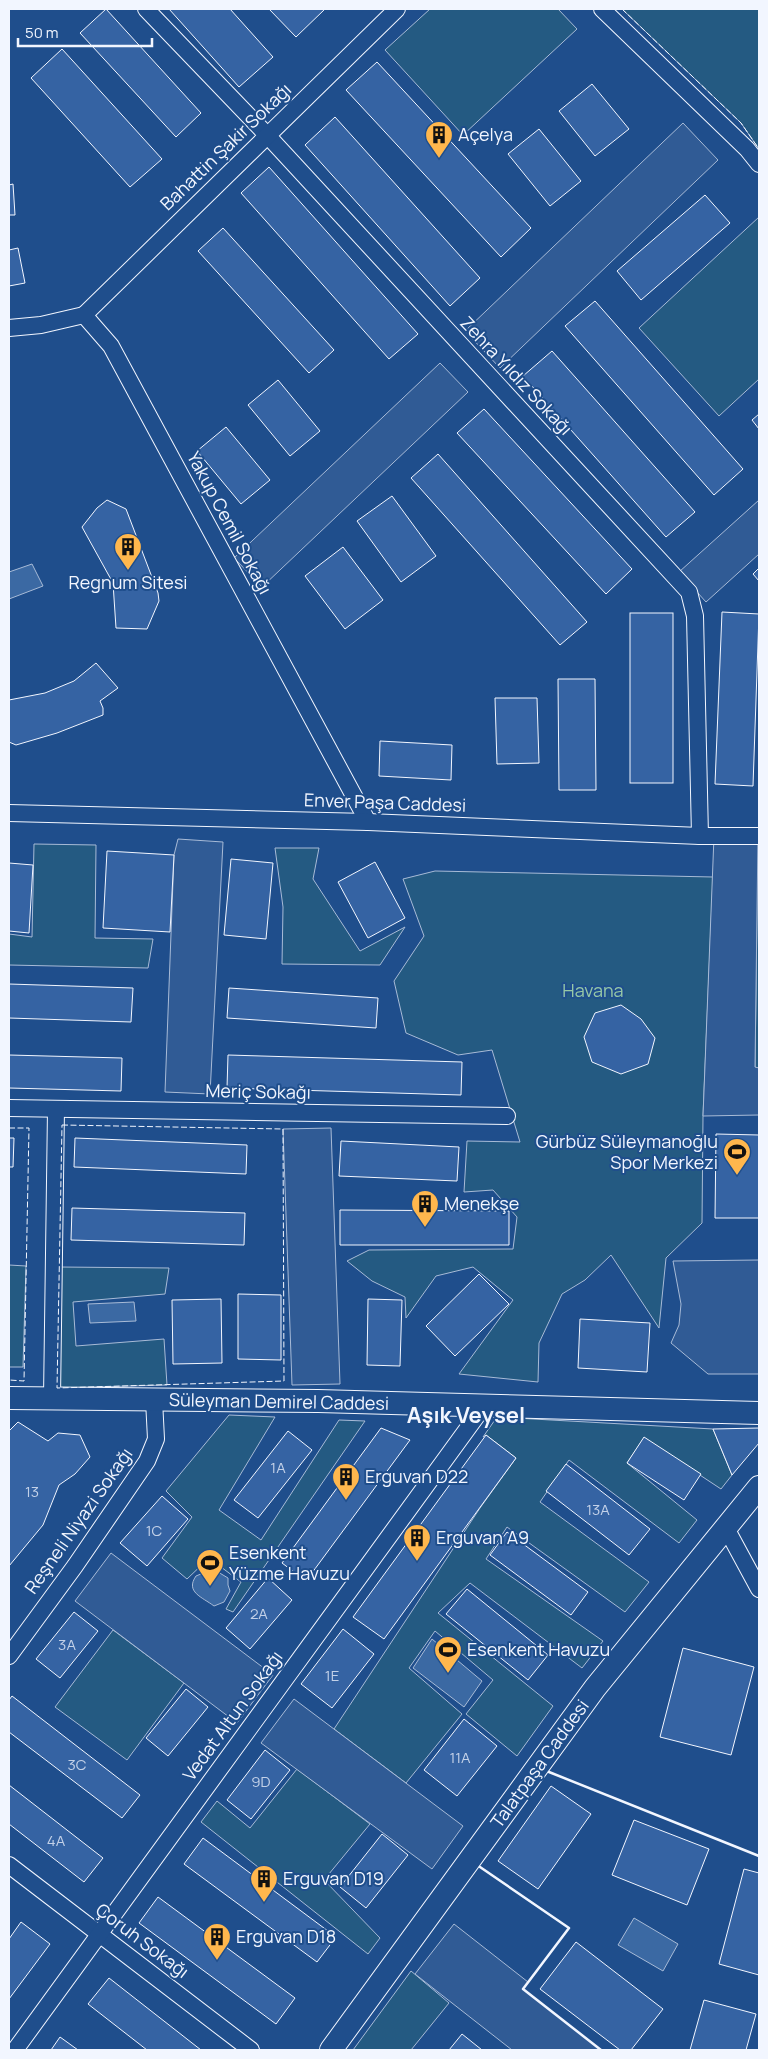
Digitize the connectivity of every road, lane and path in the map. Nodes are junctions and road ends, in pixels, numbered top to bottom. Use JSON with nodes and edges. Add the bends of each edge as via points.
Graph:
{"nodes":[{"id":1,"x":146,"y":9,"type":"edge"},
{"id":2,"x":397,"y":9,"type":"edge"},
{"id":3,"x":602,"y":9,"type":"edge"},
{"id":4,"x":267,"y":135,"type":"junction"},
{"id":5,"x":759,"y":164,"type":"edge"},
{"id":6,"x":84,"y":315,"type":"junction"},
{"id":7,"x":9,"y":328,"type":"edge"},
{"id":8,"x":9,"y":813,"type":"edge"},
{"id":9,"x":368,"y":822,"type":"junction"},
{"id":10,"x":700,"y":836,"type":"junction"},
{"id":11,"x":759,"y":836,"type":"edge"},
{"id":12,"x":9,"y":1108,"type":"edge"},
{"id":13,"x":56,"y":1109,"type":"junction"},
{"id":14,"x":506,"y":1116,"type":"dead end"},
{"id":15,"x":9,"y":1398,"type":"edge"},
{"id":16,"x":52,"y":1398,"type":"junction"},
{"id":17,"x":154,"y":1400,"type":"junction"},
{"id":18,"x":484,"y":1406,"type":"junction"},
{"id":19,"x":759,"y":1413,"type":"edge"},
{"id":20,"x":759,"y":1487,"type":"edge"},
{"id":21,"x":726,"y":1528,"type":"junction"},
{"id":22,"x":759,"y":1589,"type":"edge"},
{"id":23,"x":9,"y":1656,"type":"edge"},
{"id":24,"x":9,"y":1865,"type":"edge"},
{"id":25,"x":100,"y":1934,"type":"junction"},
{"id":26,"x":15,"y":2050,"type":"edge"},
{"id":27,"x":251,"y":2050,"type":"edge"},
{"id":28,"x":331,"y":2050,"type":"edge"}],
"edges":[{"from":1,"to":4,"type":"street","name":"Zehra Yıldız Sokağı"},
{"from":2,"to":4,"type":"street","name":"Bahattin Şakir Sokağı"},
{"from":3,"to":5,"type":"street"},
{"from":4,"to":6,"type":"street","name":"Bahattin Şakir Sokağı"},
{"from":4,"to":10,"type":"street","name":"Zehra Yıldız Sokağı","via":[[689,592],[695,616]]},
{"from":6,"to":7,"type":"street","via":[[41,325]]},
{"from":6,"to":9,"type":"street","name":"Yakup Cemil Sokağı","via":[[111,346]]},
{"from":8,"to":9,"type":"street","name":"Enver Paşa Caddesi"},
{"from":9,"to":10,"type":"street","name":"Enver Paşa Caddesi"},
{"from":10,"to":11,"type":"street","name":"Enver Paşa Caddesi"},
{"from":12,"to":13,"type":"street","name":"Meriç Sokağı"},
{"from":13,"to":14,"type":"street","name":"Meriç Sokağı"},
{"from":13,"to":16,"type":"street"},
{"from":15,"to":16,"type":"main road","name":"Süleyman Demirel Caddesi"},
{"from":16,"to":17,"type":"main road","name":"Süleyman Demirel Caddesi"},
{"from":17,"to":18,"type":"main road","name":"Süleyman Demirel Caddesi"},
{"from":17,"to":23,"type":"street","name":"Reşneli Niyazi Sokağı","via":[[156,1439],[147,1461]]},
{"from":18,"to":19,"type":"main road","name":"Süleyman Demirel Caddesi"},
{"from":18,"to":25,"type":"street","name":"Vedat Altun Sokağı"},
{"from":20,"to":21,"type":"main road","name":"Talatpaşa Caddesi"},
{"from":21,"to":22,"type":"street"},
{"from":21,"to":28,"type":"main road","name":"Talatpaşa Caddesi","via":[[595,1688]]},
{"from":24,"to":25,"type":"street","name":"Çoruh Sokağı"},
{"from":25,"to":26,"type":"street","name":"Vedat Altun Sokağı"},
{"from":25,"to":27,"type":"street","name":"Çoruh Sokağı"}]}
